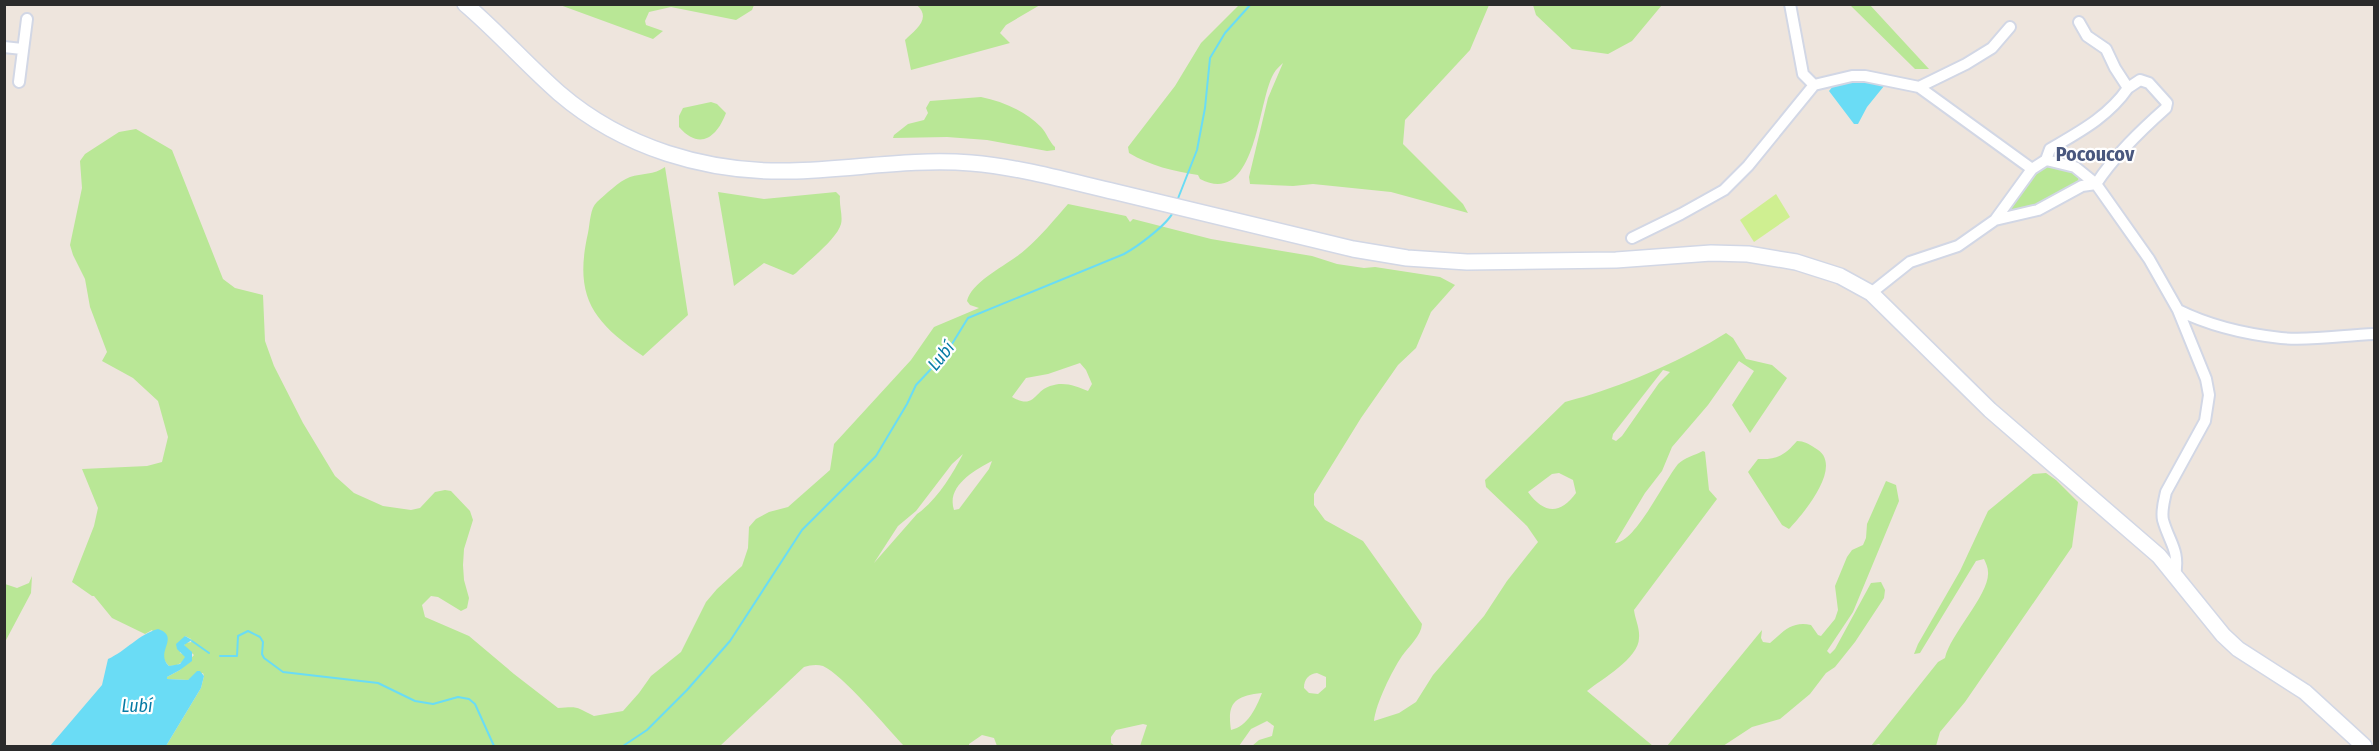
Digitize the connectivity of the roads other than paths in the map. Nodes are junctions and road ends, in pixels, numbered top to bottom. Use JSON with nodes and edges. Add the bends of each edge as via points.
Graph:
{"nodes":[{"id":1,"x":465,"y":4,"type":"edge"},
{"id":2,"x":1790,"y":4,"type":"edge"},
{"id":3,"x":27,"y":19,"type":"dead end"},
{"id":4,"x":2079,"y":22,"type":"dead end"},
{"id":5,"x":2010,"y":27,"type":"dead end"},
{"id":6,"x":4,"y":47,"type":"edge"},
{"id":7,"x":22,"y":50,"type":"junction"},
{"id":8,"x":19,"y":82,"type":"dead end"},
{"id":9,"x":1814,"y":85,"type":"junction"},
{"id":10,"x":1919,"y":87,"type":"junction"},
{"id":11,"x":2128,"y":88,"type":"junction"},
{"id":12,"x":2046,"y":160,"type":"junction"},
{"id":13,"x":2032,"y":169,"type":"junction"},
{"id":14,"x":2096,"y":184,"type":"junction"},
{"id":15,"x":1995,"y":219,"type":"junction"},
{"id":16,"x":1632,"y":238,"type":"dead end"},
{"id":17,"x":1870,"y":293,"type":"junction"},
{"id":18,"x":2178,"y":310,"type":"junction"},
{"id":19,"x":2374,"y":334,"type":"edge"},
{"id":20,"x":2175,"y":574,"type":"junction"},
{"id":21,"x":2364,"y":747,"type":"edge"}],
"edges":[{"from":1,"to":17,"type":"main road","via":[[582,111],[636,142],[718,167],[766,172],[917,162],[971,163],[1036,174],[1353,249],[1407,258],[1593,260],[1748,254],[1825,270]]},
{"from":2,"to":9,"type":"street","via":[[1803,74]]},
{"from":3,"to":7,"type":"street"},
{"from":4,"to":11,"type":"street","via":[[2087,36],[2106,49]]},
{"from":5,"to":10,"type":"street","via":[[1992,48]]},
{"from":6,"to":7,"type":"street"},
{"from":7,"to":8,"type":"street"},
{"from":9,"to":10,"type":"street","via":[[1858,76]]},
{"from":9,"to":16,"type":"street","via":[[1748,166],[1724,189]]},
{"from":10,"to":13,"type":"street"},
{"from":11,"to":12,"type":"street","via":[[2091,125],[2050,149]]},
{"from":11,"to":14,"type":"street","via":[[2140,80],[2150,83],[2167,103],[2166,108],[2108,166]]},
{"from":12,"to":13,"type":"street"},
{"from":12,"to":14,"type":"street","via":[[2075,167]]},
{"from":13,"to":15,"type":"street"},
{"from":14,"to":15,"type":"street","via":[[2082,186],[2038,210]]},
{"from":14,"to":18,"type":"street","via":[[2149,259]]},
{"from":15,"to":17,"type":"street","via":[[1958,246],[1910,262]]},
{"from":17,"to":20,"type":"main road","via":[[1990,410],[2145,543]]},
{"from":18,"to":19,"type":"street","via":[[2201,321],[2283,338]]},
{"from":18,"to":20,"type":"street","via":[[2209,395],[2205,421],[2163,502],[2163,520],[2178,559]]},
{"from":20,"to":21,"type":"main road","via":[[2238,649],[2305,692]]}]}
